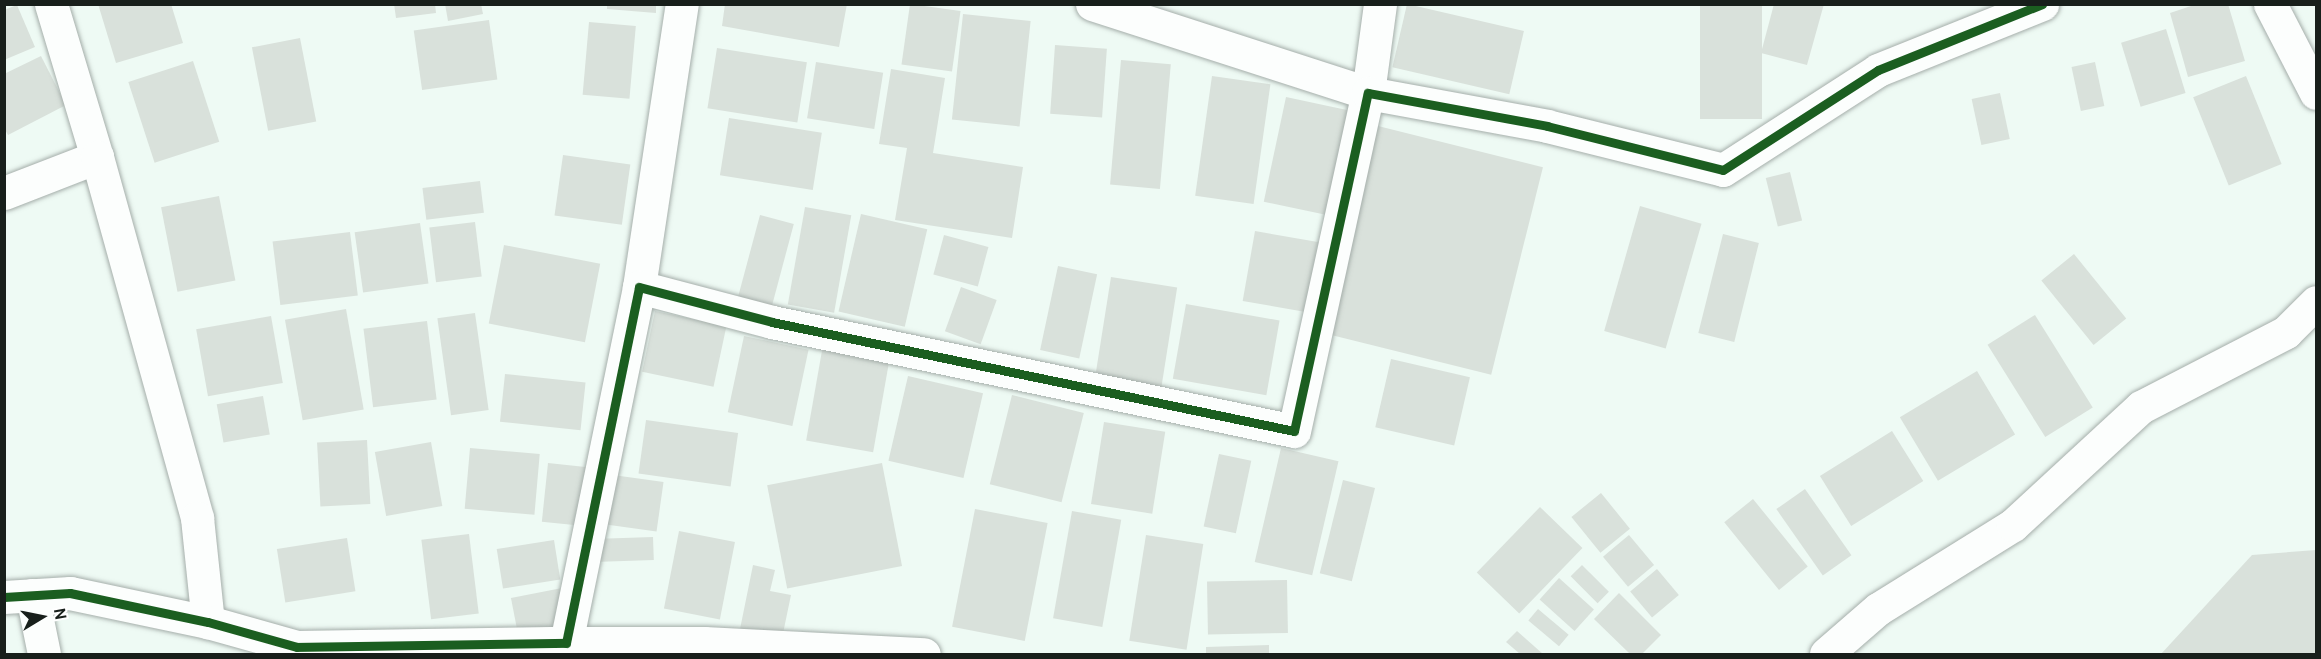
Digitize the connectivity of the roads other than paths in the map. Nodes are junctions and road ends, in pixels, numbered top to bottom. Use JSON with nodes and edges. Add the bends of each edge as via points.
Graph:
{"nodes":[{"id":1,"x":51,"y":4,"type":"edge"},
{"id":2,"x":682,"y":4,"type":"edge"},
{"id":3,"x":1092,"y":4,"type":"edge"},
{"id":4,"x":1380,"y":4,"type":"edge"},
{"id":5,"x":2042,"y":4,"type":"edge"},
{"id":6,"x":2270,"y":4,"type":"edge"},
{"id":7,"x":1368,"y":93,"type":"junction"},
{"id":8,"x":2316,"y":93,"type":"edge"},
{"id":9,"x":97,"y":157,"type":"junction"},
{"id":10,"x":4,"y":193,"type":"edge"},
{"id":11,"x":639,"y":287,"type":"junction"},
{"id":12,"x":2316,"y":302,"type":"edge"},
{"id":13,"x":18,"y":596,"type":"edge"},
{"id":14,"x":208,"y":622,"type":"junction"},
{"id":15,"x":567,"y":643,"type":"junction"},
{"id":16,"x":298,"y":651,"type":"edge"},
{"id":17,"x":44,"y":654,"type":"edge"},
{"id":18,"x":924,"y":654,"type":"edge"},
{"id":19,"x":1826,"y":654,"type":"edge"}],
"edges":[{"from":1,"to":9,"type":"street"},
{"from":2,"to":11,"type":"street"},
{"from":3,"to":7,"type":"street"},
{"from":4,"to":7,"type":"street"},
{"from":5,"to":7,"type":"street","via":[[1878,70],[1723,170],[1547,126]]},
{"from":6,"to":8,"type":"street"},
{"from":7,"to":11,"type":"street","via":[[1294,431],[772,322]]},
{"from":9,"to":10,"type":"street"},
{"from":9,"to":14,"type":"street","via":[[197,518]]},
{"from":11,"to":15,"type":"street"},
{"from":12,"to":19,"type":"street","via":[[2286,332],[2141,407],[2013,525],[1878,609]]},
{"from":13,"to":14,"type":"street","via":[[70,593]]},
{"from":13,"to":17,"type":"street"},
{"from":14,"to":16,"type":"street"},
{"from":15,"to":16,"type":"street"},
{"from":15,"to":18,"type":"street","via":[[704,643]]}]}
